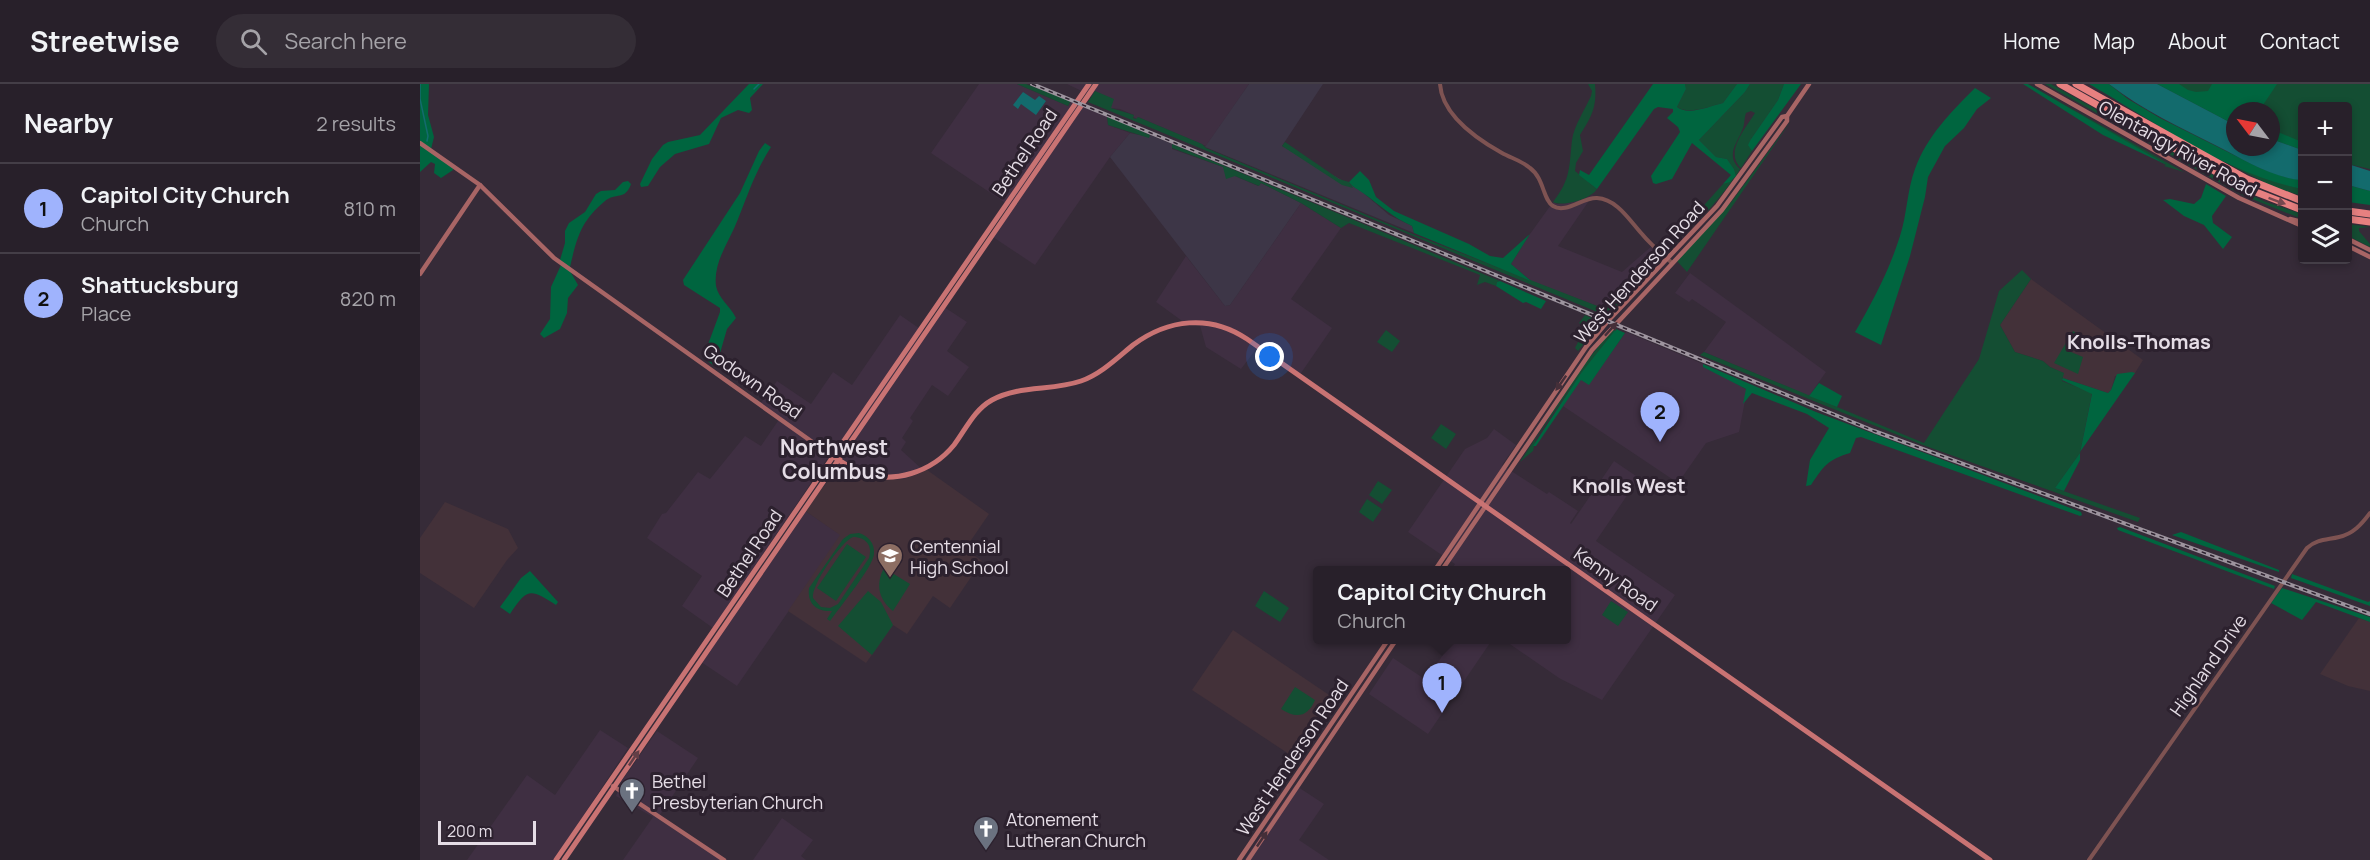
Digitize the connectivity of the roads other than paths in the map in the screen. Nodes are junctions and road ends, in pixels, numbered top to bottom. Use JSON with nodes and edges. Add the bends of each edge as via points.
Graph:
{"nodes":[{"id":1,"x":1092,"y":84,"type":"edge"},
{"id":2,"x":1440,"y":84,"type":"edge"},
{"id":3,"x":1809,"y":84,"type":"edge"},
{"id":4,"x":2037,"y":84,"type":"edge"},
{"id":5,"x":2060,"y":84,"type":"edge"},
{"id":6,"x":2076,"y":84,"type":"edge"},
{"id":7,"x":1787,"y":116,"type":"junction"},
{"id":8,"x":420,"y":143,"type":"edge"},
{"id":9,"x":480,"y":185,"type":"junction"},
{"id":10,"x":2298,"y":199,"type":"edge"},
{"id":11,"x":2298,"y":208,"type":"edge"},
{"id":12,"x":2352,"y":211,"type":"edge"},
{"id":13,"x":2370,"y":214,"type":"edge"},
{"id":14,"x":2352,"y":220,"type":"edge"},
{"id":15,"x":2370,"y":222,"type":"edge"},
{"id":16,"x":2298,"y":223,"type":"edge"},
{"id":17,"x":2352,"y":241,"type":"edge"},
{"id":18,"x":2352,"y":248,"type":"edge"},
{"id":19,"x":2370,"y":250,"type":"edge"},
{"id":20,"x":2370,"y":257,"type":"edge"},
{"id":21,"x":1667,"y":259,"type":"junction"},
{"id":22,"x":1672,"y":263,"type":"junction"},
{"id":23,"x":420,"y":274,"type":"edge"},
{"id":24,"x":1222,"y":326,"type":"joint"},
{"id":25,"x":832,"y":456,"type":"junction"},
{"id":26,"x":838,"y":459,"type":"junction"},
{"id":27,"x":1483,"y":505,"type":"junction"},
{"id":28,"x":2370,"y":513,"type":"edge"},
{"id":29,"x":1438,"y":566,"type":"edge"},
{"id":30,"x":1445,"y":566,"type":"edge"},
{"id":31,"x":1385,"y":644,"type":"edge"},
{"id":32,"x":1393,"y":644,"type":"edge"},
{"id":33,"x":608,"y":783,"type":"junction"},
{"id":34,"x":614,"y":787,"type":"junction"},
{"id":35,"x":556,"y":860,"type":"edge"},
{"id":36,"x":564,"y":860,"type":"edge"},
{"id":37,"x":724,"y":860,"type":"edge"},
{"id":38,"x":1239,"y":860,"type":"edge"},
{"id":39,"x":1248,"y":860,"type":"edge"},
{"id":40,"x":1990,"y":860,"type":"edge"},
{"id":41,"x":2089,"y":860,"type":"edge"}],
"edges":[{"from":1,"to":25,"type":"main road","name":"Bethel Road"},
{"from":1,"to":26,"type":"main road","name":"Bethel Road","via":[[1089,95]]},
{"from":2,"to":21,"type":"street","via":[[1442,97],[1452,113],[1486,143],[1534,171],[1552,206],[1562,208],[1589,198],[1604,199]]},
{"from":3,"to":7,"type":"main road","name":"West Henderson Road"},
{"from":4,"to":16,"type":"main road","name":"Olentangy River Road","via":[[2239,198]]},
{"from":5,"to":11,"type":"highway","one_way":true,"via":[[2243,187]]},
{"from":6,"to":10,"type":"highway","via":[[2247,179]]},
{"from":7,"to":21,"type":"main road","name":"West Henderson Road","via":[[1782,117],[1717,206]]},
{"from":7,"to":22,"type":"main road","name":"West Henderson Road","via":[[1735,193]]},
{"from":8,"to":9,"type":"main road","name":"Godown Road"},
{"from":9,"to":23,"type":"main road"},
{"from":9,"to":25,"type":"main road","name":"Godown Road","via":[[554,258]]},
{"from":12,"to":13,"type":"highway"},
{"from":14,"to":15,"type":"highway"},
{"from":17,"to":19,"type":"main road"},
{"from":18,"to":20,"type":"main road"},
{"from":21,"to":22,"type":"street"},
{"from":21,"to":27,"type":"main road","name":"West Henderson Road","one_way":true,"via":[[1587,347]]},
{"from":27,"to":22,"type":"main road","name":"West Henderson Road","one_way":true,"via":[[1592,350]]},
{"from":24,"to":26,"type":"main road","name":"Godown Road","via":[[1192,322],[1166,326],[1145,336],[1087,379],[994,399],[976,414],[946,453],[915,472],[880,477],[860,472]]},
{"from":24,"to":27,"type":"main road","name":"Kenny Road","via":[[1240,334]]},
{"from":25,"to":26,"type":"main road","name":"Godown Road"},
{"from":25,"to":33,"type":"main road","name":"Bethel Road"},
{"from":34,"to":26,"type":"main road","name":"Bethel Road","one_way":true},
{"from":27,"to":29,"type":"main road","name":"West Henderson Road"},
{"from":27,"to":30,"type":"main road","name":"West Henderson Road"},
{"from":27,"to":40,"type":"main road","name":"Kenny Road"},
{"from":28,"to":41,"type":"street","name":"Highland Drive","via":[[2346,535],[2319,540],[2307,548]]},
{"from":31,"to":38,"type":"main road","name":"West Henderson Road"},
{"from":39,"to":32,"type":"main road","name":"West Henderson Road","one_way":true},
{"from":33,"to":34,"type":"main road"},
{"from":33,"to":35,"type":"main road","name":"Bethel Road"},
{"from":34,"to":36,"type":"main road","name":"Bethel Road"},
{"from":34,"to":37,"type":"main road"}]}
